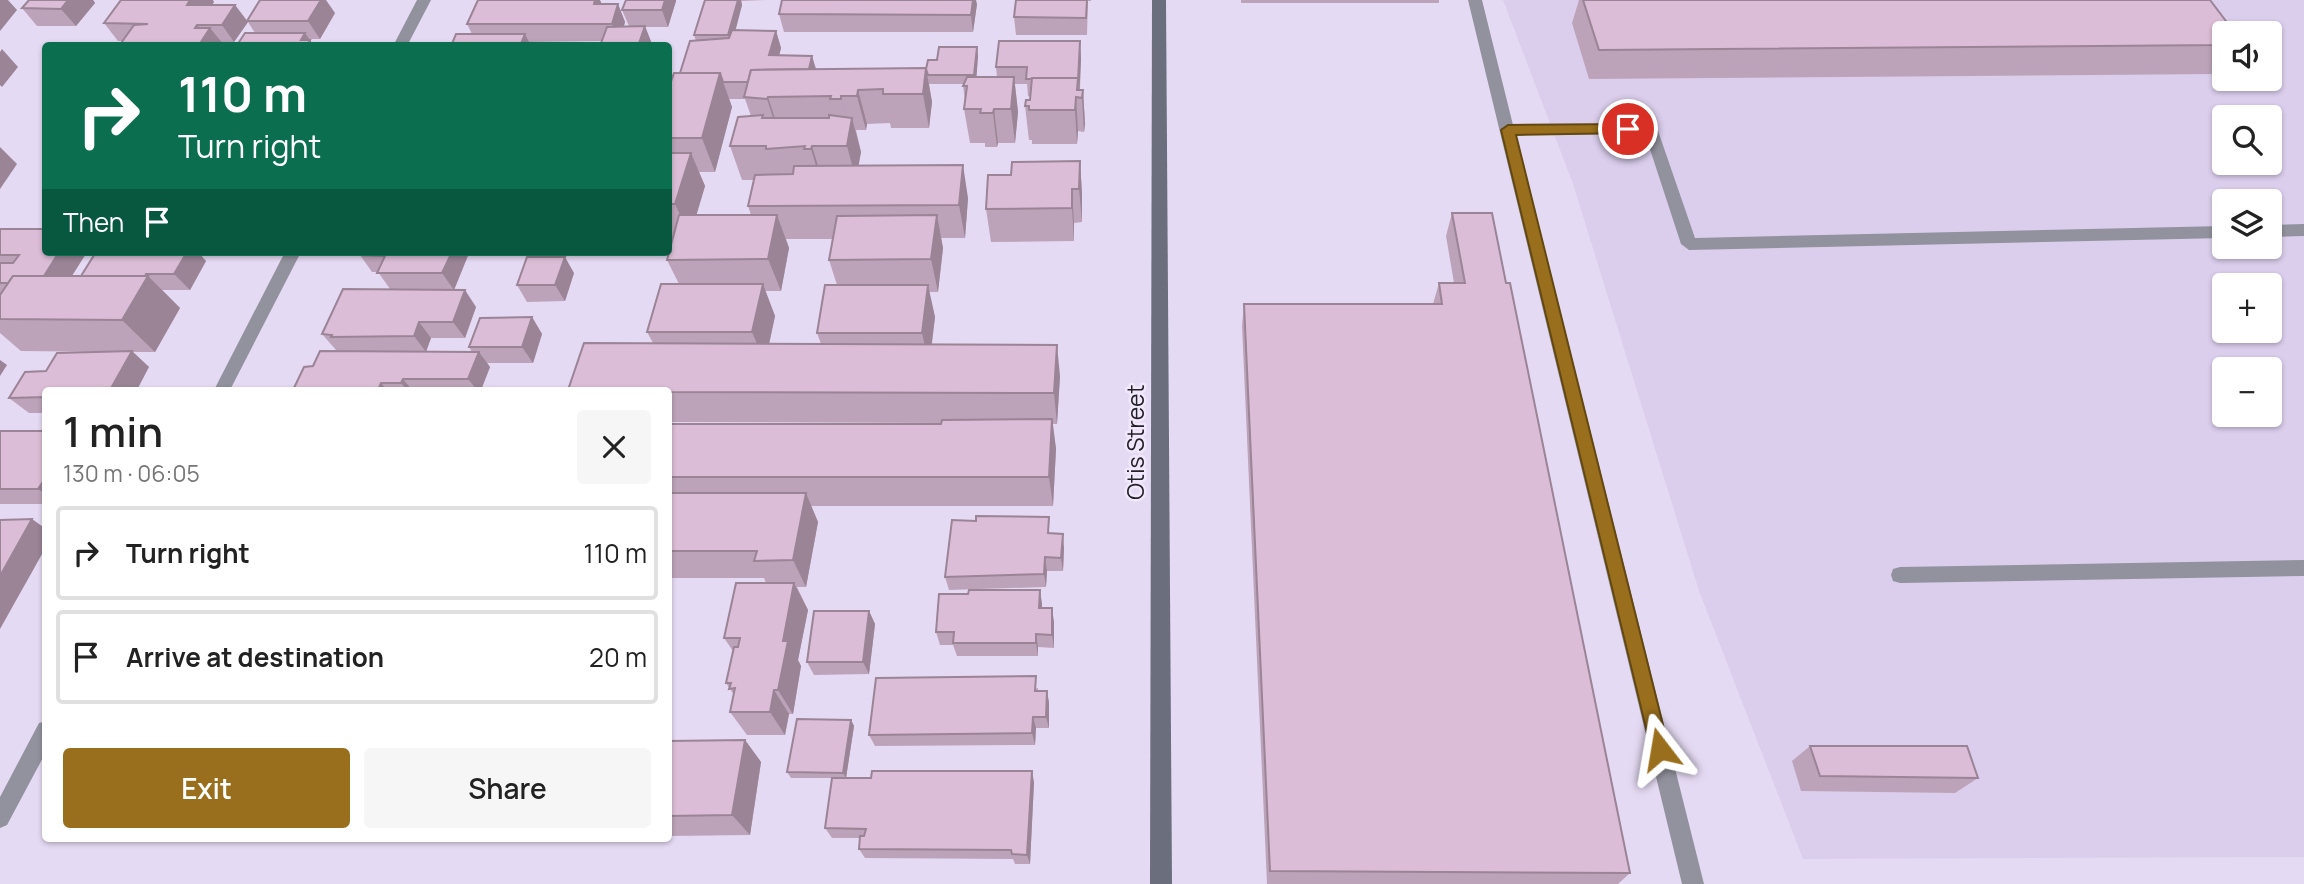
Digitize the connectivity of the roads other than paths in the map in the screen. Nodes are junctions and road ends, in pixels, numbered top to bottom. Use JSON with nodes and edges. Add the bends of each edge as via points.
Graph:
{"nodes":[{"id":1,"x":424,"y":0,"type":"edge"},
{"id":2,"x":1159,"y":0,"type":"edge"},
{"id":3,"x":1475,"y":0,"type":"edge"},
{"id":4,"x":402,"y":42,"type":"edge"},
{"id":5,"x":1508,"y":130,"type":"junction"},
{"id":6,"x":2304,"y":230,"type":"edge"},
{"id":7,"x":2282,"y":231,"type":"edge"},
{"id":8,"x":2212,"y":232,"type":"edge"},
{"id":9,"x":291,"y":256,"type":"edge"},
{"id":10,"x":224,"y":387,"type":"edge"},
{"id":11,"x":2304,"y":568,"type":"edge"},
{"id":12,"x":1900,"y":575,"type":"dead end"},
{"id":13,"x":42,"y":738,"type":"edge"},
{"id":14,"x":0,"y":818,"type":"edge"},
{"id":15,"x":1161,"y":884,"type":"edge"},
{"id":16,"x":1693,"y":884,"type":"edge"}],
"edges":[{"from":1,"to":4,"type":"street"},
{"from":2,"to":15,"type":"main road","name":"Otis Street"},
{"from":3,"to":5,"type":"street"},
{"from":5,"to":8,"type":"street","via":[[1651,129],[1689,244]]},
{"from":5,"to":16,"type":"street"},
{"from":6,"to":7,"type":"street"},
{"from":9,"to":10,"type":"street"},
{"from":11,"to":12,"type":"street"},
{"from":13,"to":14,"type":"street"}]}
